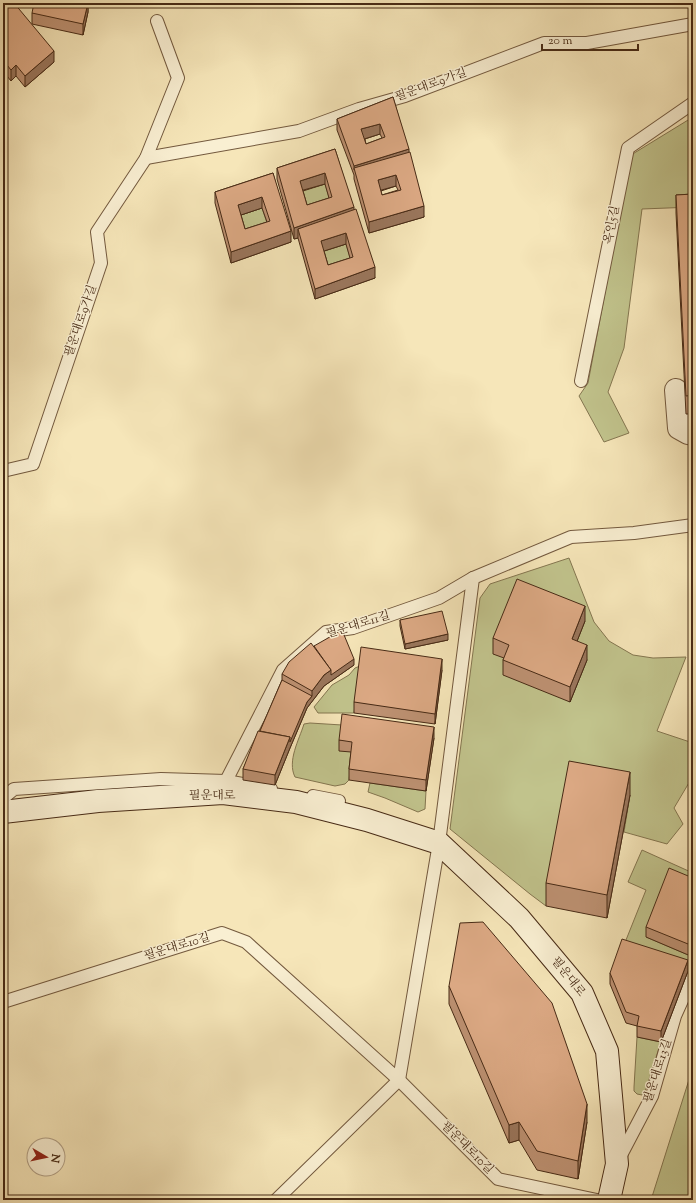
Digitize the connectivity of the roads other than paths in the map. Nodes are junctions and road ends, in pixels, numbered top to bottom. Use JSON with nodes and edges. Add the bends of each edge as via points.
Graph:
{"nodes":[{"id":1,"x":157,"y":21,"type":"dead end"},
{"id":2,"x":693,"y":24,"type":"edge"},
{"id":3,"x":693,"y":103,"type":"edge"},
{"id":4,"x":146,"y":158,"type":"junction"},
{"id":5,"x":580,"y":381,"type":"dead end"},
{"id":6,"x":676,"y":390,"type":"dead end"},
{"id":7,"x":693,"y":434,"type":"edge"},
{"id":8,"x":3,"y":471,"type":"edge"},
{"id":9,"x":693,"y":525,"type":"edge"},
{"id":10,"x":473,"y":578,"type":"junction"},
{"id":11,"x":226,"y":781,"type":"junction"},
{"id":12,"x":3,"y":798,"type":"edge"},
{"id":13,"x":339,"y":801,"type":"dead end"},
{"id":14,"x":3,"y":812,"type":"edge"},
{"id":15,"x":439,"y":843,"type":"junction"},
{"id":16,"x":693,"y":976,"type":"edge"},
{"id":17,"x":3,"y":1002,"type":"edge"},
{"id":18,"x":399,"y":1080,"type":"junction"},
{"id":19,"x":617,"y":1164,"type":"junction"},
{"id":20,"x":276,"y":1200,"type":"edge"},
{"id":21,"x":597,"y":1200,"type":"edge"},
{"id":22,"x":610,"y":1200,"type":"edge"}],
"edges":[{"from":1,"to":4,"type":"lane","name":"필운대로9가길","via":[[178,78]]},
{"from":2,"to":4,"type":"lane","name":"필운대로9가길","via":[[587,43],[544,43],[405,96],[359,109],[299,131]]},
{"from":3,"to":5,"type":"lane","name":"옥인5길","via":[[628,148]]},
{"from":4,"to":8,"type":"lane","name":"필운대로9가길","via":[[97,232],[101,263],[33,464]]},
{"from":6,"to":7,"type":"street","via":[[679,428]]},
{"from":9,"to":10,"type":"lane","name":"필운대로11길","via":[[634,533],[571,537]]},
{"from":10,"to":11,"type":"lane","name":"필운대로11길","via":[[439,598],[353,628],[326,632],[283,670]]},
{"from":10,"to":15,"type":"lane"},
{"from":11,"to":12,"type":"lane","via":[[161,778],[14,790]]},
{"from":11,"to":13,"type":"lane"},
{"from":14,"to":15,"type":"street","name":"필운대로","via":[[223,793],[296,802],[367,820]]},
{"from":15,"to":18,"type":"lane"},
{"from":15,"to":19,"type":"street","name":"필운대로","via":[[519,918],[582,993],[607,1051]]},
{"from":16,"to":19,"type":"lane","name":"필운대로13길","via":[[675,1016],[652,1096]]},
{"from":17,"to":18,"type":"lane","name":"필운대로10길","via":[[222,933],[246,942]]},
{"from":18,"to":20,"type":"lane"},
{"from":18,"to":21,"type":"lane","name":"필운대로10길","via":[[498,1179]]},
{"from":19,"to":22,"type":"street","name":"필운대로"}]}
